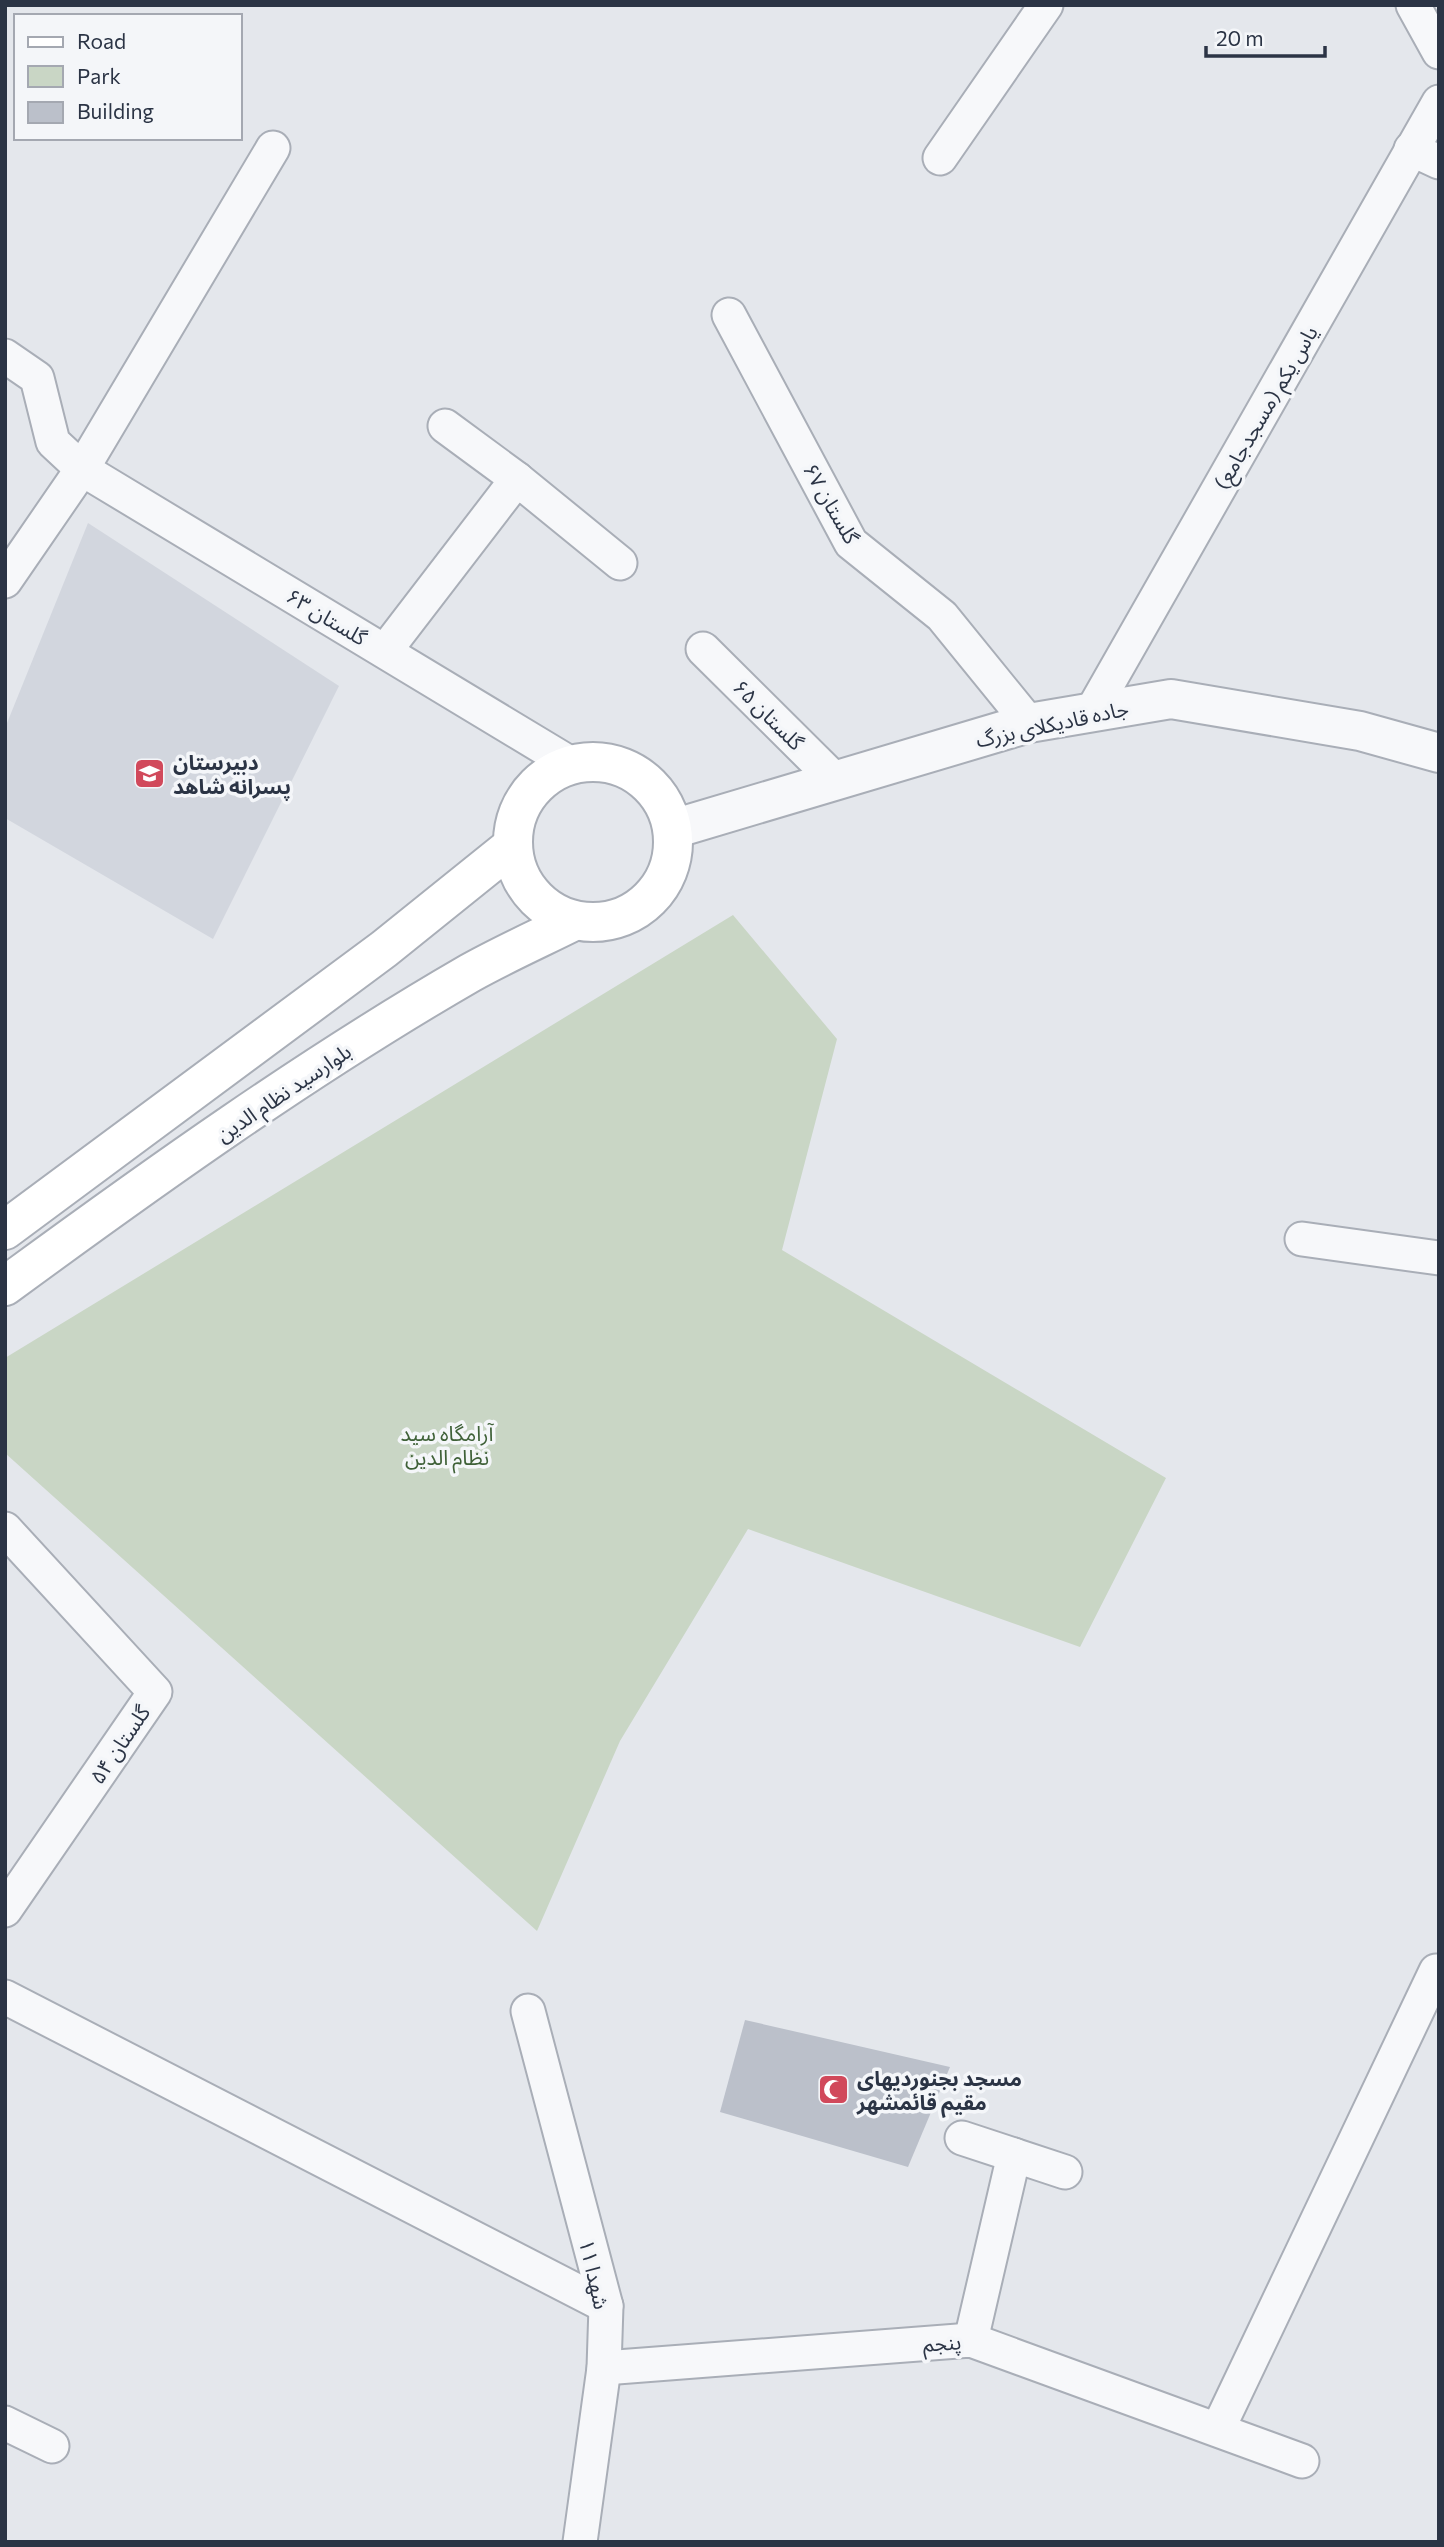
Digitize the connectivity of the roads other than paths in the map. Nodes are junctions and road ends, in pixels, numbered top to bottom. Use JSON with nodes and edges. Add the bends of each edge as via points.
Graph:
{"nodes":[{"id":1,"x":1046,"y":5,"type":"edge"},
{"id":2,"x":1413,"y":5,"type":"edge"},
{"id":3,"x":1439,"y":52,"type":"edge"},
{"id":4,"x":1439,"y":102,"type":"edge"},
{"id":5,"x":273,"y":148,"type":"dead end"},
{"id":6,"x":1425,"y":155,"type":"edge"},
{"id":7,"x":940,"y":158,"type":"dead end"},
{"id":8,"x":729,"y":315,"type":"dead end"},
{"id":9,"x":5,"y":356,"type":"edge"},
{"id":10,"x":445,"y":426,"type":"dead end"},
{"id":11,"x":82,"y":469,"type":"junction"},
{"id":12,"x":517,"y":479,"type":"junction"},
{"id":13,"x":620,"y":563,"type":"dead end"},
{"id":14,"x":5,"y":581,"type":"edge"},
{"id":15,"x":703,"y":649,"type":"dead end"},
{"id":16,"x":385,"y":652,"type":"junction"},
{"id":17,"x":1091,"y":713,"type":"junction"},
{"id":18,"x":1029,"y":723,"type":"junction"},
{"id":19,"x":1439,"y":754,"type":"edge"},
{"id":20,"x":572,"y":764,"type":"junction"},
{"id":21,"x":834,"y":779,"type":"junction"},
{"id":22,"x":673,"y":829,"type":"junction"},
{"id":23,"x":512,"y":846,"type":"junction"},
{"id":24,"x":574,"y":921,"type":"junction"},
{"id":25,"x":5,"y":1230,"type":"edge"},
{"id":26,"x":1302,"y":1239,"type":"dead end"},
{"id":27,"x":1439,"y":1258,"type":"edge"},
{"id":28,"x":5,"y":1286,"type":"edge"},
{"id":29,"x":5,"y":1529,"type":"edge"},
{"id":30,"x":5,"y":1910,"type":"edge"},
{"id":31,"x":1436,"y":1972,"type":"dead end"},
{"id":32,"x":5,"y":1997,"type":"edge"},
{"id":33,"x":528,"y":2011,"type":"dead end"},
{"id":34,"x":962,"y":2138,"type":"dead end"},
{"id":35,"x":1014,"y":2155,"type":"junction"},
{"id":36,"x":1065,"y":2172,"type":"dead end"},
{"id":37,"x":606,"y":2306,"type":"junction"},
{"id":38,"x":971,"y":2340,"type":"junction"},
{"id":39,"x":604,"y":2368,"type":"junction"},
{"id":40,"x":5,"y":2423,"type":"edge"},
{"id":41,"x":1218,"y":2430,"type":"junction"},
{"id":42,"x":52,"y":2445,"type":"dead end"},
{"id":43,"x":1302,"y":2460,"type":"dead end"},
{"id":44,"x":580,"y":2542,"type":"edge"}],
"edges":[{"from":1,"to":7,"type":"street"},
{"from":2,"to":3,"type":"street"},
{"from":4,"to":6,"type":"street","name":"یاس یکم (مسجدجامع)"},
{"from":5,"to":11,"type":"street"},
{"from":6,"to":17,"type":"street","name":"یاس یکم (مسجدجامع)"},
{"from":8,"to":18,"type":"street","name":"گلستان ۶۷","via":[[851,543],[942,617]]},
{"from":9,"to":11,"type":"street","name":"گلستان ۶۳","via":[[37,378],[53,442]]},
{"from":10,"to":12,"type":"street"},
{"from":11,"to":14,"type":"street"},
{"from":11,"to":16,"type":"street","name":"گلستان ۶۳"},
{"from":12,"to":13,"type":"street"},
{"from":12,"to":16,"type":"street"},
{"from":15,"to":21,"type":"street","name":"گلستان ۶۵"},
{"from":16,"to":20,"type":"street","name":"گلستان ۶۳"},
{"from":17,"to":18,"type":"street","name":"جاده قادیکلای بزرگ"},
{"from":17,"to":19,"type":"street","name":"جاده قادیکلای بزرگ","via":[[1171,699],[1360,731]]},
{"from":18,"to":21,"type":"street","name":"جاده قادیکلای بزرگ"},
{"from":20,"to":22,"type":"main road","via":[[598,761],[625,767],[648,782],[664,803]]},
{"from":20,"to":23,"type":"main road","via":[[547,775],[527,794],[515,819]]},
{"from":21,"to":22,"type":"street","name":"جاده قادیکلای بزرگ"},
{"from":22,"to":24,"type":"main road","via":[[672,857],[664,881],[647,901],[625,915],[600,922]]},
{"from":23,"to":24,"type":"main road","via":[[517,872],[531,894],[550,911]]},
{"from":23,"to":25,"type":"main road","via":[[384,948]]},
{"from":24,"to":28,"type":"main road","name":"بلوارسید نظام الدین","via":[[473,972],[389,1022],[145,1184]]},
{"from":26,"to":27,"type":"street"},
{"from":29,"to":30,"type":"street","name":"گلستان ۵۴","via":[[155,1692]]},
{"from":31,"to":41,"type":"street"},
{"from":32,"to":37,"type":"street"},
{"from":33,"to":37,"type":"street","name":"شهدا ۱۱"},
{"from":34,"to":35,"type":"street"},
{"from":35,"to":36,"type":"street"},
{"from":35,"to":38,"type":"street"},
{"from":37,"to":39,"type":"street","name":"شهدا ۱۱"},
{"from":38,"to":39,"type":"street","name":"پنجم"},
{"from":38,"to":41,"type":"street","name":"پنجم"},
{"from":39,"to":44,"type":"street","name":"شهدا ۱۱"},
{"from":40,"to":42,"type":"street"},
{"from":41,"to":43,"type":"street","name":"پنجم"}]}
